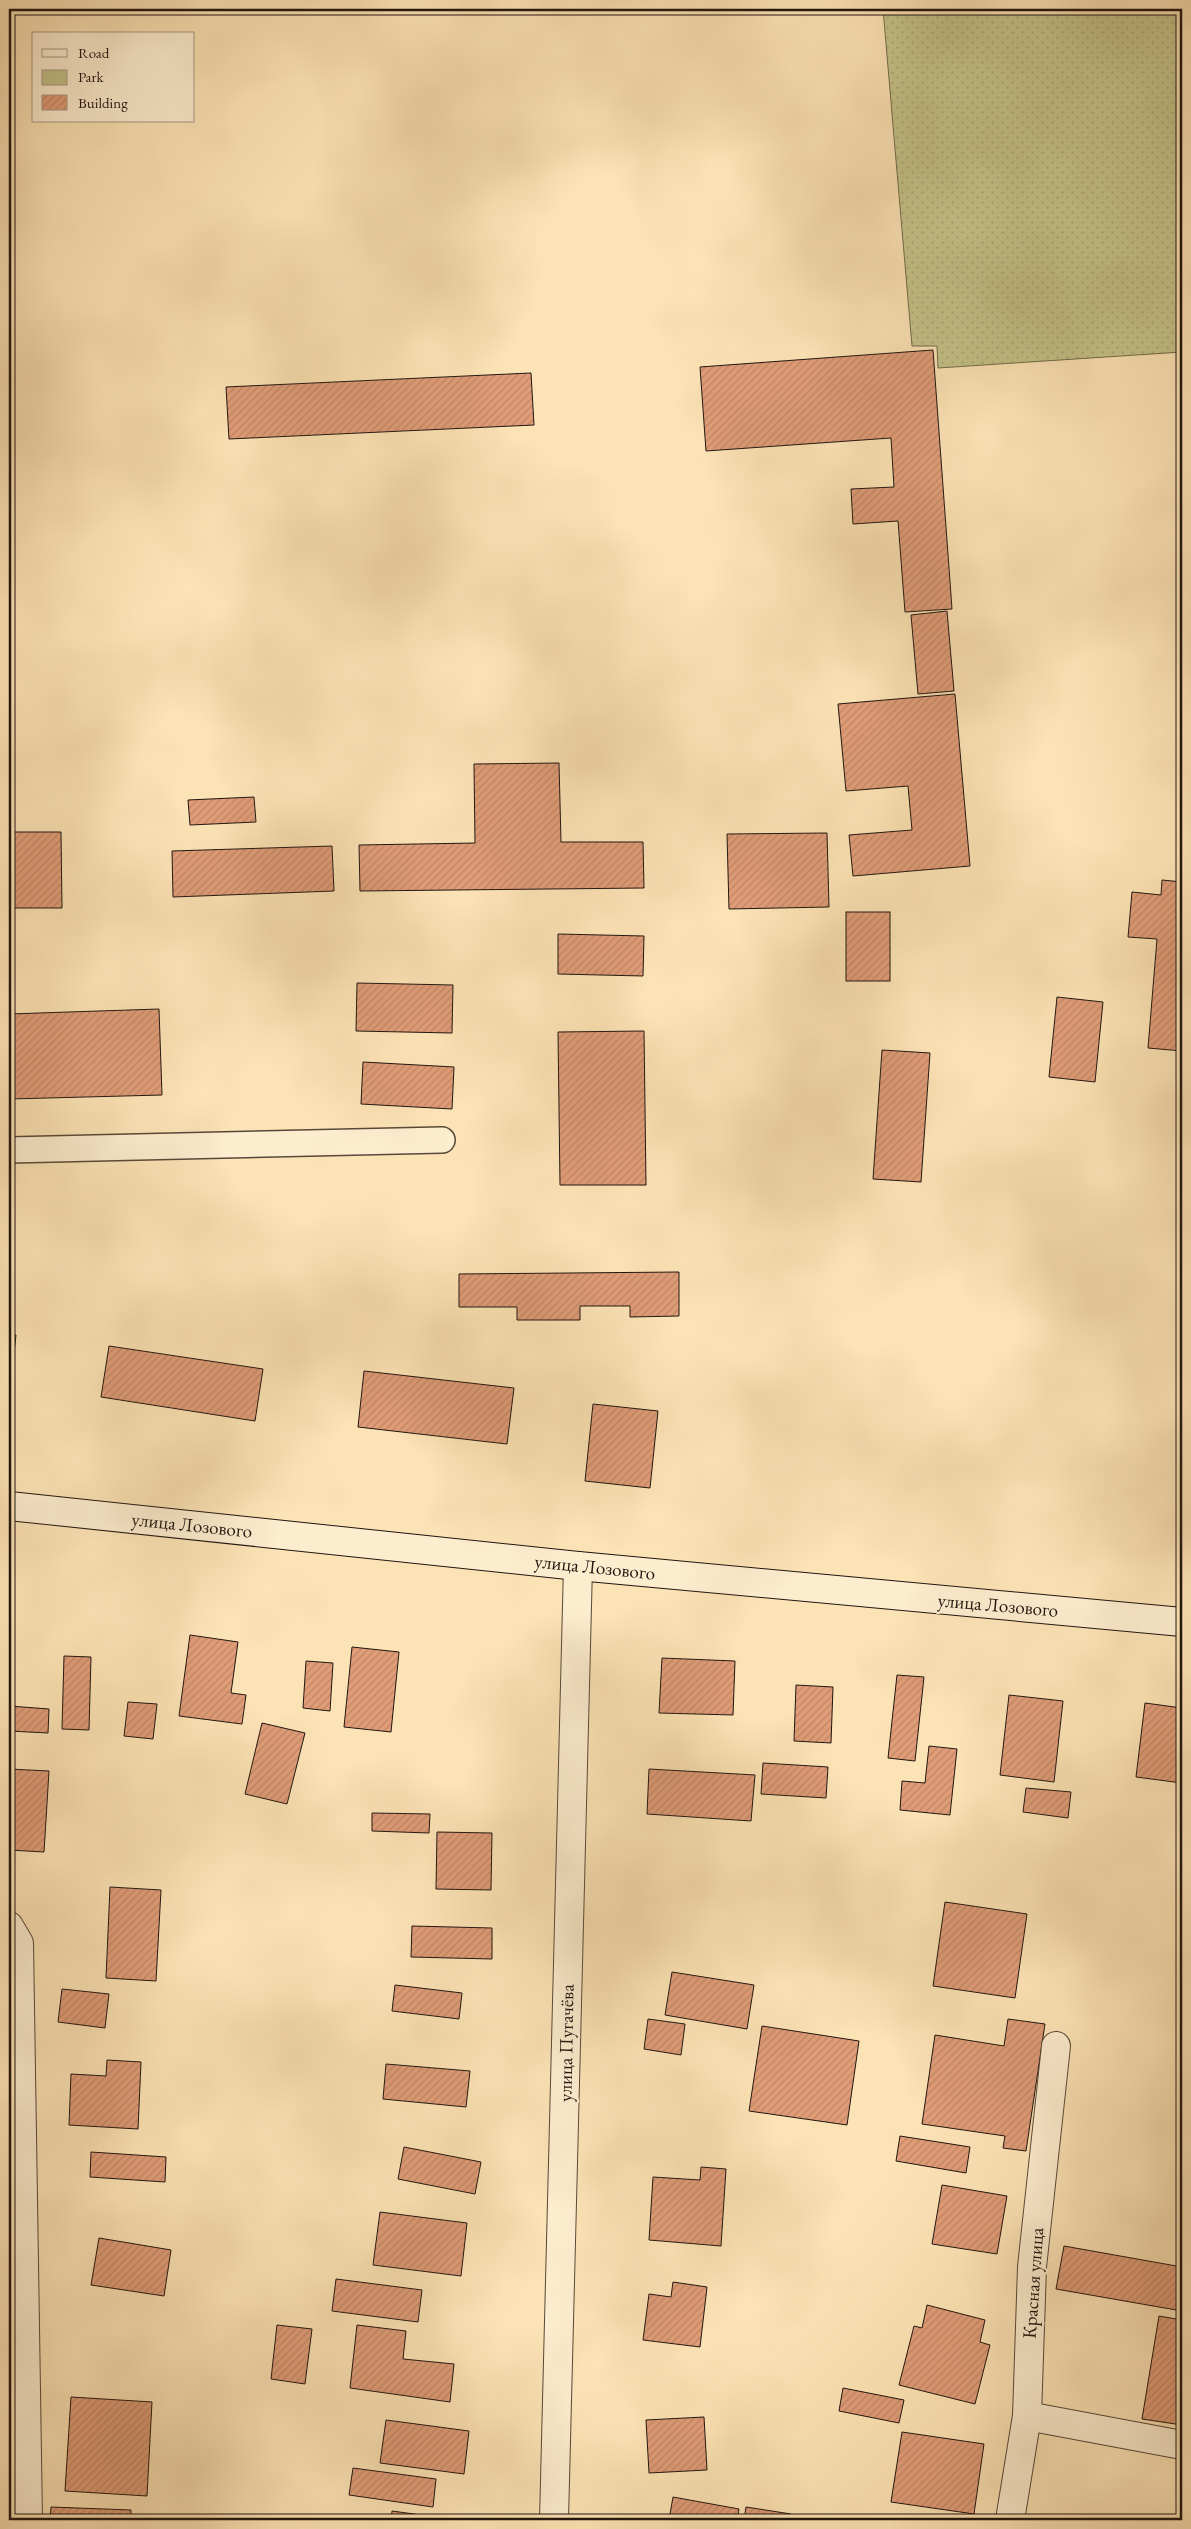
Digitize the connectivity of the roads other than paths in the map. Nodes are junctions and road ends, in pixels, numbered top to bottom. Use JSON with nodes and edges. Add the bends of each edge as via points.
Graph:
{"nodes":[{"id":1,"x":442,"y":1140,"type":"dead end"},
{"id":2,"x":9,"y":1150,"type":"edge"},
{"id":3,"x":9,"y":1506,"type":"edge"},
{"id":4,"x":578,"y":1566,"type":"junction"},
{"id":5,"x":1182,"y":1622,"type":"edge"},
{"id":6,"x":9,"y":1926,"type":"edge"},
{"id":7,"x":1056,"y":2046,"type":"dead end"},
{"id":8,"x":1027,"y":2416,"type":"junction"},
{"id":9,"x":1182,"y":2445,"type":"edge"},
{"id":10,"x":28,"y":2520,"type":"edge"},
{"id":11,"x":554,"y":2520,"type":"edge"},
{"id":12,"x":1010,"y":2520,"type":"edge"}],
"edges":[{"from":1,"to":2,"type":"lane"},
{"from":3,"to":4,"type":"street","name":"улица Лозового"},
{"from":4,"to":5,"type":"street","name":"улица Лозового"},
{"from":4,"to":11,"type":"street","name":"улица Пугачёва"},
{"from":6,"to":10,"type":"street","via":[[19,1943]]},
{"from":7,"to":8,"type":"street","name":"Красная улица","via":[[1032,2267]]},
{"from":8,"to":9,"type":"street"},
{"from":8,"to":12,"type":"street","name":"Красная улица"}]}
